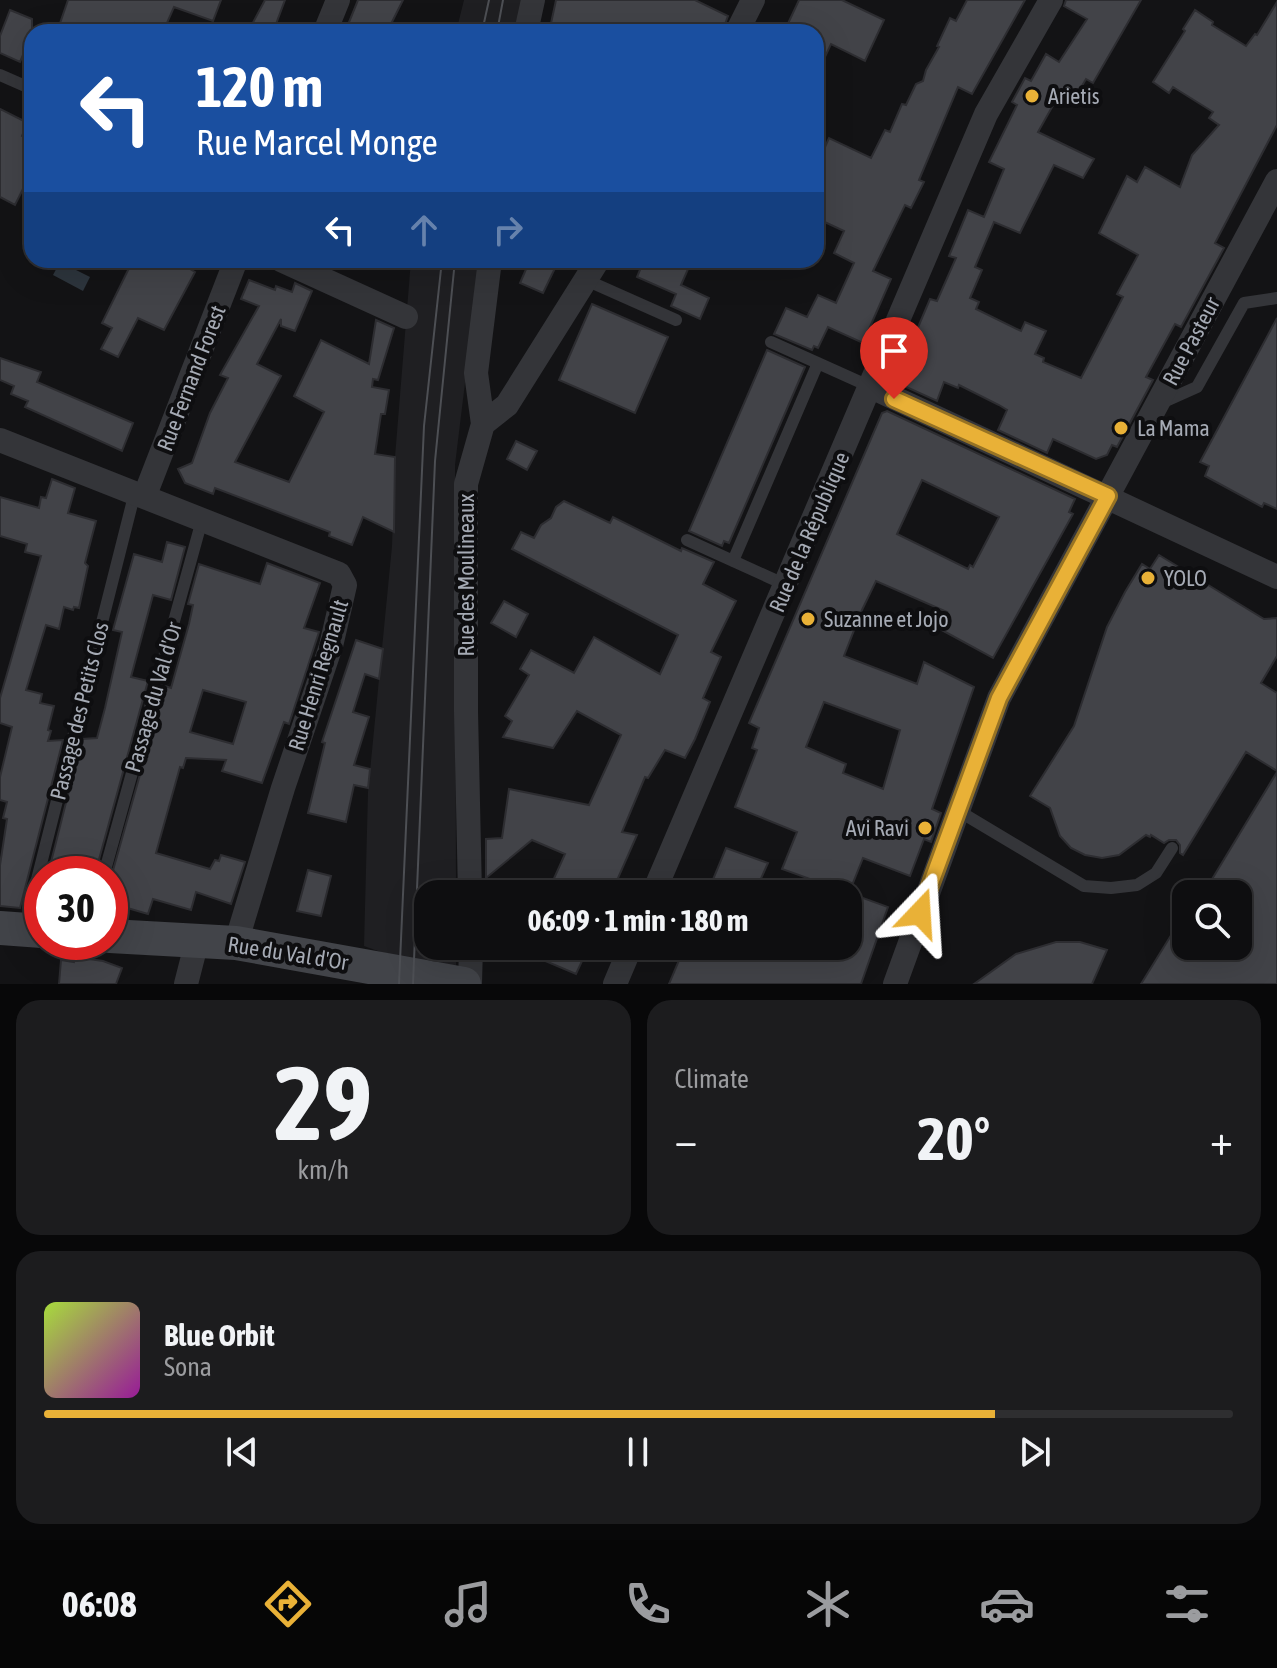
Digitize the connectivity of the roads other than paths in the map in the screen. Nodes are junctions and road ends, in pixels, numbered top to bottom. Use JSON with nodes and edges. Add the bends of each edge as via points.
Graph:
{"nodes":[{"id":1,"x":338,"y":0,"type":"edge"},
{"id":2,"x":533,"y":0,"type":"edge"},
{"id":3,"x":753,"y":0,"type":"edge"},
{"id":4,"x":1051,"y":0,"type":"edge"},
{"id":5,"x":328,"y":24,"type":"edge"},
{"id":6,"x":528,"y":24,"type":"edge"},
{"id":7,"x":741,"y":24,"type":"edge"},
{"id":8,"x":0,"y":75,"type":"edge"},
{"id":9,"x":24,"y":86,"type":"edge"},
{"id":10,"x":1277,"y":181,"type":"edge"},
{"id":11,"x":233,"y":268,"type":"edge"},
{"id":12,"x":299,"y":268,"type":"edge"},
{"id":13,"x":489,"y":268,"type":"edge"},
{"id":14,"x":592,"y":270,"type":"edge"},
{"id":15,"x":1277,"y":298,"type":"edge"},
{"id":16,"x":406,"y":317,"type":"dead end"},
{"id":17,"x":676,"y":320,"type":"dead end"},
{"id":18,"x":771,"y":342,"type":"dead end"},
{"id":19,"x":818,"y":363,"type":"junction"},
{"id":20,"x":871,"y":387,"type":"junction"},
{"id":21,"x":1156,"y":406,"type":"junction"},
{"id":22,"x":483,"y":424,"type":"junction"},
{"id":23,"x":0,"y":440,"type":"edge"},
{"id":24,"x":140,"y":494,"type":"junction"},
{"id":25,"x":1108,"y":496,"type":"junction"},
{"id":26,"x":202,"y":520,"type":"junction"},
{"id":27,"x":687,"y":540,"type":"dead end"},
{"id":28,"x":733,"y":561,"type":"junction"},
{"id":29,"x":1277,"y":577,"type":"edge"},
{"id":30,"x":786,"y":585,"type":"junction"},
{"id":31,"x":957,"y":810,"type":"junction"},
{"id":32,"x":1172,"y":848,"type":"dead end"},
{"id":33,"x":109,"y":856,"type":"edge"},
{"id":34,"x":470,"y":880,"type":"edge"},
{"id":35,"x":659,"y":880,"type":"edge"},
{"id":36,"x":22,"y":930,"type":"edge"},
{"id":37,"x":128,"y":937,"type":"edge"},
{"id":38,"x":197,"y":941,"type":"junction"},
{"id":39,"x":236,"y":943,"type":"junction"},
{"id":40,"x":470,"y":960,"type":"edge"},
{"id":41,"x":625,"y":960,"type":"edge"},
{"id":42,"x":345,"y":973,"type":"edge"},
{"id":43,"x":186,"y":984,"type":"edge"},
{"id":44,"x":467,"y":984,"type":"edge"},
{"id":45,"x":615,"y":984,"type":"edge"},
{"id":46,"x":895,"y":984,"type":"edge"}],
"edges":[{"from":1,"to":5,"type":"street"},
{"from":2,"to":6,"type":"street"},
{"from":3,"to":7,"type":"street"},
{"from":4,"to":20,"type":"street","name":"Rue de la République","via":[[986,114]]},
{"from":8,"to":9,"type":"lane"},
{"from":10,"to":21,"type":"street","name":"Rue Pasteur"},
{"from":11,"to":24,"type":"street","name":"Rue Fernand Forest"},
{"from":12,"to":16,"type":"street"},
{"from":13,"to":22,"type":"street","name":"Rue des Moulineaux","via":[[476,373]]},
{"from":14,"to":17,"type":"lane"},
{"from":14,"to":22,"type":"street","via":[[507,405]]},
{"from":15,"to":21,"type":"lane","via":[[1244,303],[1197,387]]},
{"from":18,"to":19,"type":"lane"},
{"from":19,"to":20,"type":"lane"},
{"from":19,"to":28,"type":"lane"},
{"from":20,"to":25,"type":"street"},
{"from":20,"to":30,"type":"street","name":"Rue de la République"},
{"from":21,"to":25,"type":"street","name":"Rue Pasteur"},
{"from":22,"to":34,"type":"street","name":"Rue des Moulineaux","via":[[466,484]]},
{"from":23,"to":24,"type":"street","name":"Rue Henri Regnault"},
{"from":24,"to":26,"type":"street","name":"Rue Henri Regnault"},
{"from":24,"to":36,"type":"lane","name":"Passage des Petits Clos"},
{"from":25,"to":29,"type":"street"},
{"from":25,"to":31,"type":"street","name":"Rue Pasteur","via":[[999,698]]},
{"from":26,"to":33,"type":"lane","name":"Passage du Val d'Or"},
{"from":26,"to":39,"type":"street","name":"Rue Henri Regnault","via":[[339,574],[345,585],[331,646]]},
{"from":27,"to":28,"type":"lane"},
{"from":28,"to":30,"type":"lane"},
{"from":30,"to":35,"type":"street","name":"Rue de la République"},
{"from":31,"to":32,"type":"lane","via":[[1084,886],[1137,885],[1156,873]]},
{"from":31,"to":46,"type":"street","name":"Rue Pasteur"},
{"from":37,"to":38,"type":"main road","name":"Rue du Val d'Or"},
{"from":38,"to":39,"type":"main road","name":"Rue du Val d'Or"},
{"from":38,"to":43,"type":"street"},
{"from":39,"to":42,"type":"main road","name":"Rue du Val d'Or"},
{"from":40,"to":44,"type":"street"},
{"from":41,"to":45,"type":"street"},
{"from":42,"to":44,"type":"main road","name":"Rue du Val d'Or"}]}
